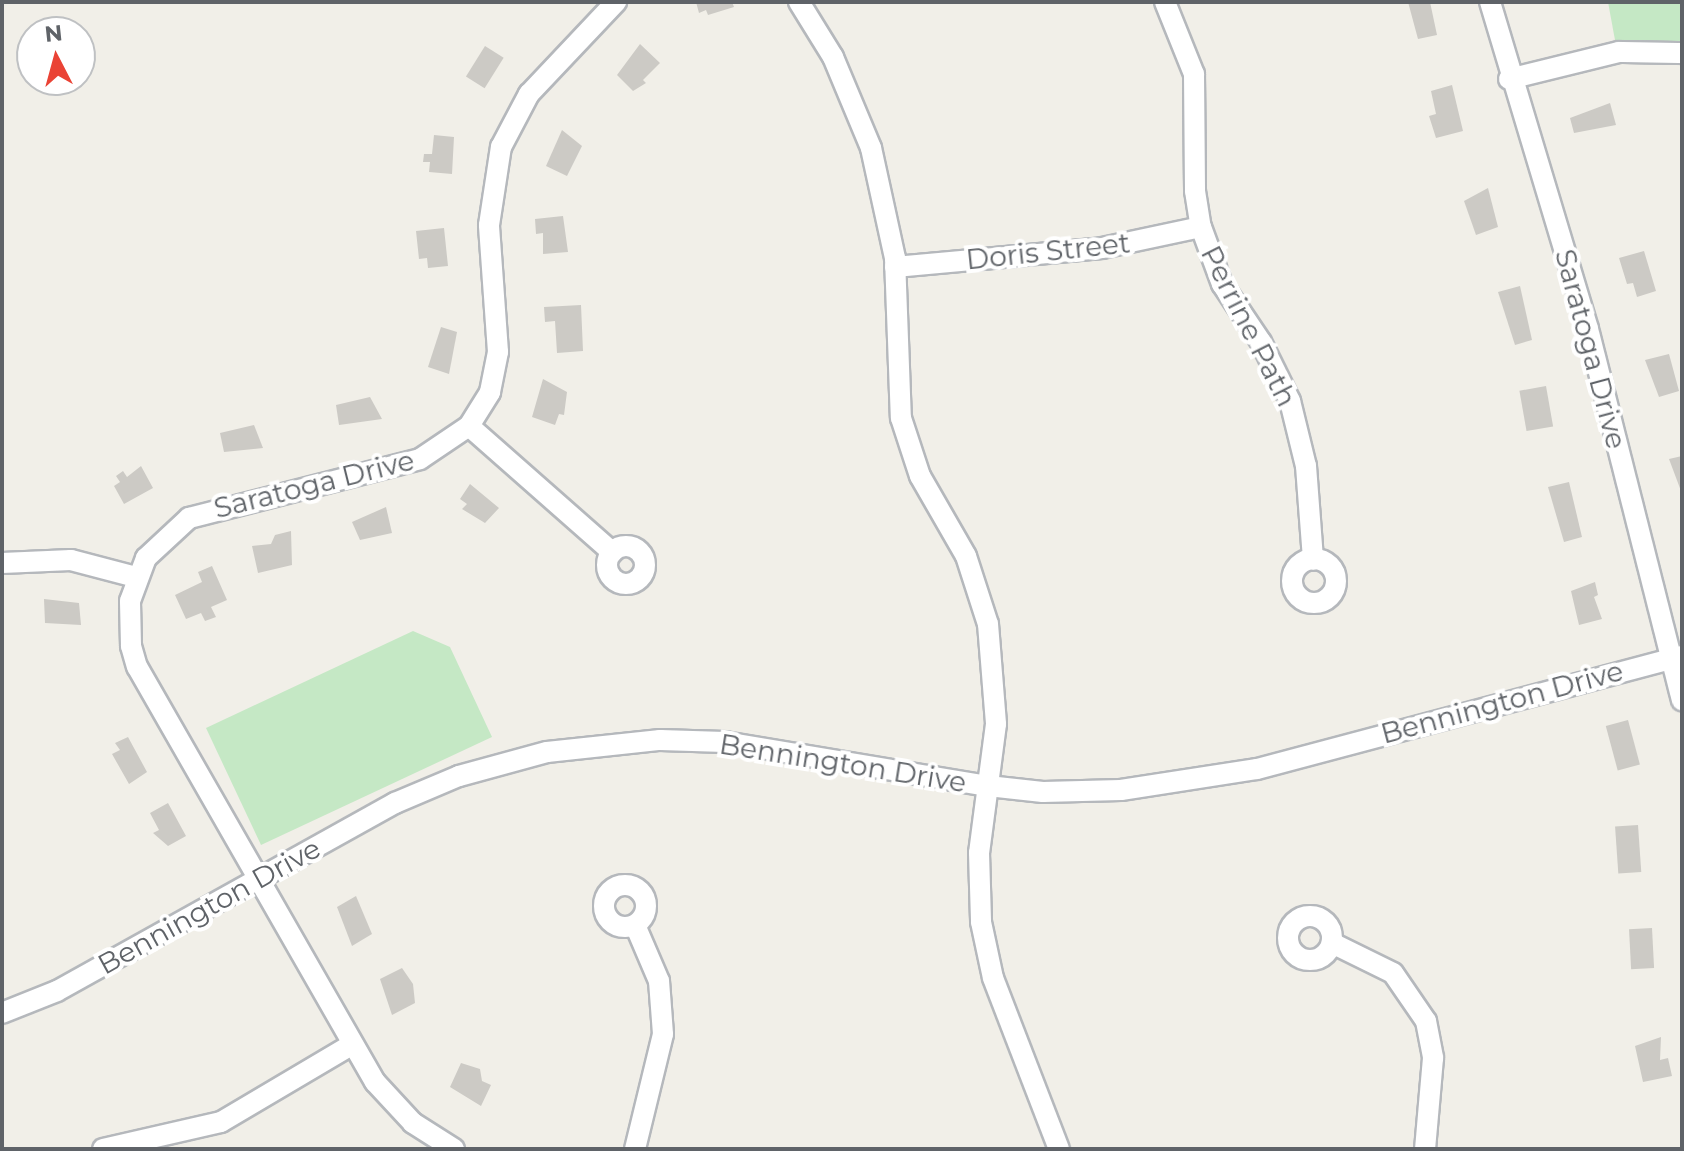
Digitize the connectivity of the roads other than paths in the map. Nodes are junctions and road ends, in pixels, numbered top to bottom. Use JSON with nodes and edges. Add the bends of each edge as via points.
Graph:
{"nodes":[{"id":1,"x":616,"y":2,"type":"edge"},
{"id":2,"x":799,"y":2,"type":"edge"},
{"id":3,"x":1165,"y":2,"type":"edge"},
{"id":4,"x":1490,"y":2,"type":"edge"},
{"id":5,"x":1682,"y":53,"type":"edge"},
{"id":6,"x":1509,"y":79,"type":"junction"},
{"id":7,"x":1201,"y":227,"type":"junction"},
{"id":8,"x":895,"y":267,"type":"junction"},
{"id":9,"x":469,"y":426,"type":"junction"},
{"id":10,"x":612,"y":552,"type":"dead end"},
{"id":11,"x":1313,"y":560,"type":"dead end"},
{"id":12,"x":2,"y":563,"type":"edge"},
{"id":13,"x":136,"y":577,"type":"junction"},
{"id":14,"x":1677,"y":657,"type":"edge"},
{"id":15,"x":1682,"y":700,"type":"edge"},
{"id":16,"x":988,"y":786,"type":"junction"},
{"id":17,"x":260,"y":878,"type":"junction"},
{"id":18,"x":635,"y":925,"type":"dead end"},
{"id":19,"x":1332,"y":943,"type":"dead end"},
{"id":20,"x":2,"y":1013,"type":"edge"},
{"id":21,"x":353,"y":1044,"type":"junction"},
{"id":22,"x":103,"y":1149,"type":"edge"},
{"id":23,"x":454,"y":1149,"type":"edge"},
{"id":24,"x":635,"y":1149,"type":"edge"},
{"id":25,"x":1059,"y":1149,"type":"edge"},
{"id":26,"x":1425,"y":1149,"type":"edge"}],
"edges":[{"from":1,"to":9,"type":"street","name":"Saratoga Drive","via":[[529,94],[501,147],[489,225],[498,352],[490,392]]},
{"from":2,"to":8,"type":"street","via":[[833,57],[871,148]]},
{"from":3,"to":7,"type":"street","name":"Perrine Path","via":[[1194,74],[1195,191]]},
{"from":4,"to":6,"type":"street","name":"Saratoga Drive"},
{"from":5,"to":6,"type":"street","via":[[1619,52]]},
{"from":6,"to":14,"type":"street","name":"Saratoga Drive","via":[[1567,253]]},
{"from":7,"to":8,"type":"street","name":"Doris Street","via":[[1102,248]]},
{"from":7,"to":11,"type":"street","name":"Perrine Path","via":[[1222,284],[1261,342],[1290,401],[1306,466]]},
{"from":8,"to":16,"type":"street","via":[[897,385],[907,439],[926,489],[966,556],[988,624],[997,688]]},
{"from":9,"to":10,"type":"street"},
{"from":9,"to":13,"type":"street","name":"Saratoga Drive","via":[[420,459],[189,518],[160,540]]},
{"from":12,"to":13,"type":"street","via":[[71,560]]},
{"from":13,"to":17,"type":"street","name":"Saratoga Drive","via":[[128,623],[137,667]]},
{"from":14,"to":15,"type":"street","name":"Saratoga Drive"},
{"from":14,"to":16,"type":"street","name":"Bennington Drive","via":[[1216,778],[1082,793]]},
{"from":16,"to":17,"type":"street","name":"Bennington Drive","via":[[777,747],[706,741],[603,744],[517,759],[445,782],[365,818]]},
{"from":16,"to":25,"type":"street","via":[[978,888],[986,950]]},
{"from":17,"to":20,"type":"street","name":"Bennington Drive","via":[[57,991]]},
{"from":17,"to":21,"type":"street","name":"Saratoga Drive"},
{"from":18,"to":24,"type":"street","via":[[659,981],[663,1034]]},
{"from":19,"to":26,"type":"street","via":[[1393,973],[1421,1011],[1433,1058]]},
{"from":21,"to":22,"type":"street","via":[[221,1122]]},
{"from":21,"to":23,"type":"street","name":"Saratoga Drive","via":[[394,1105]]}]}
